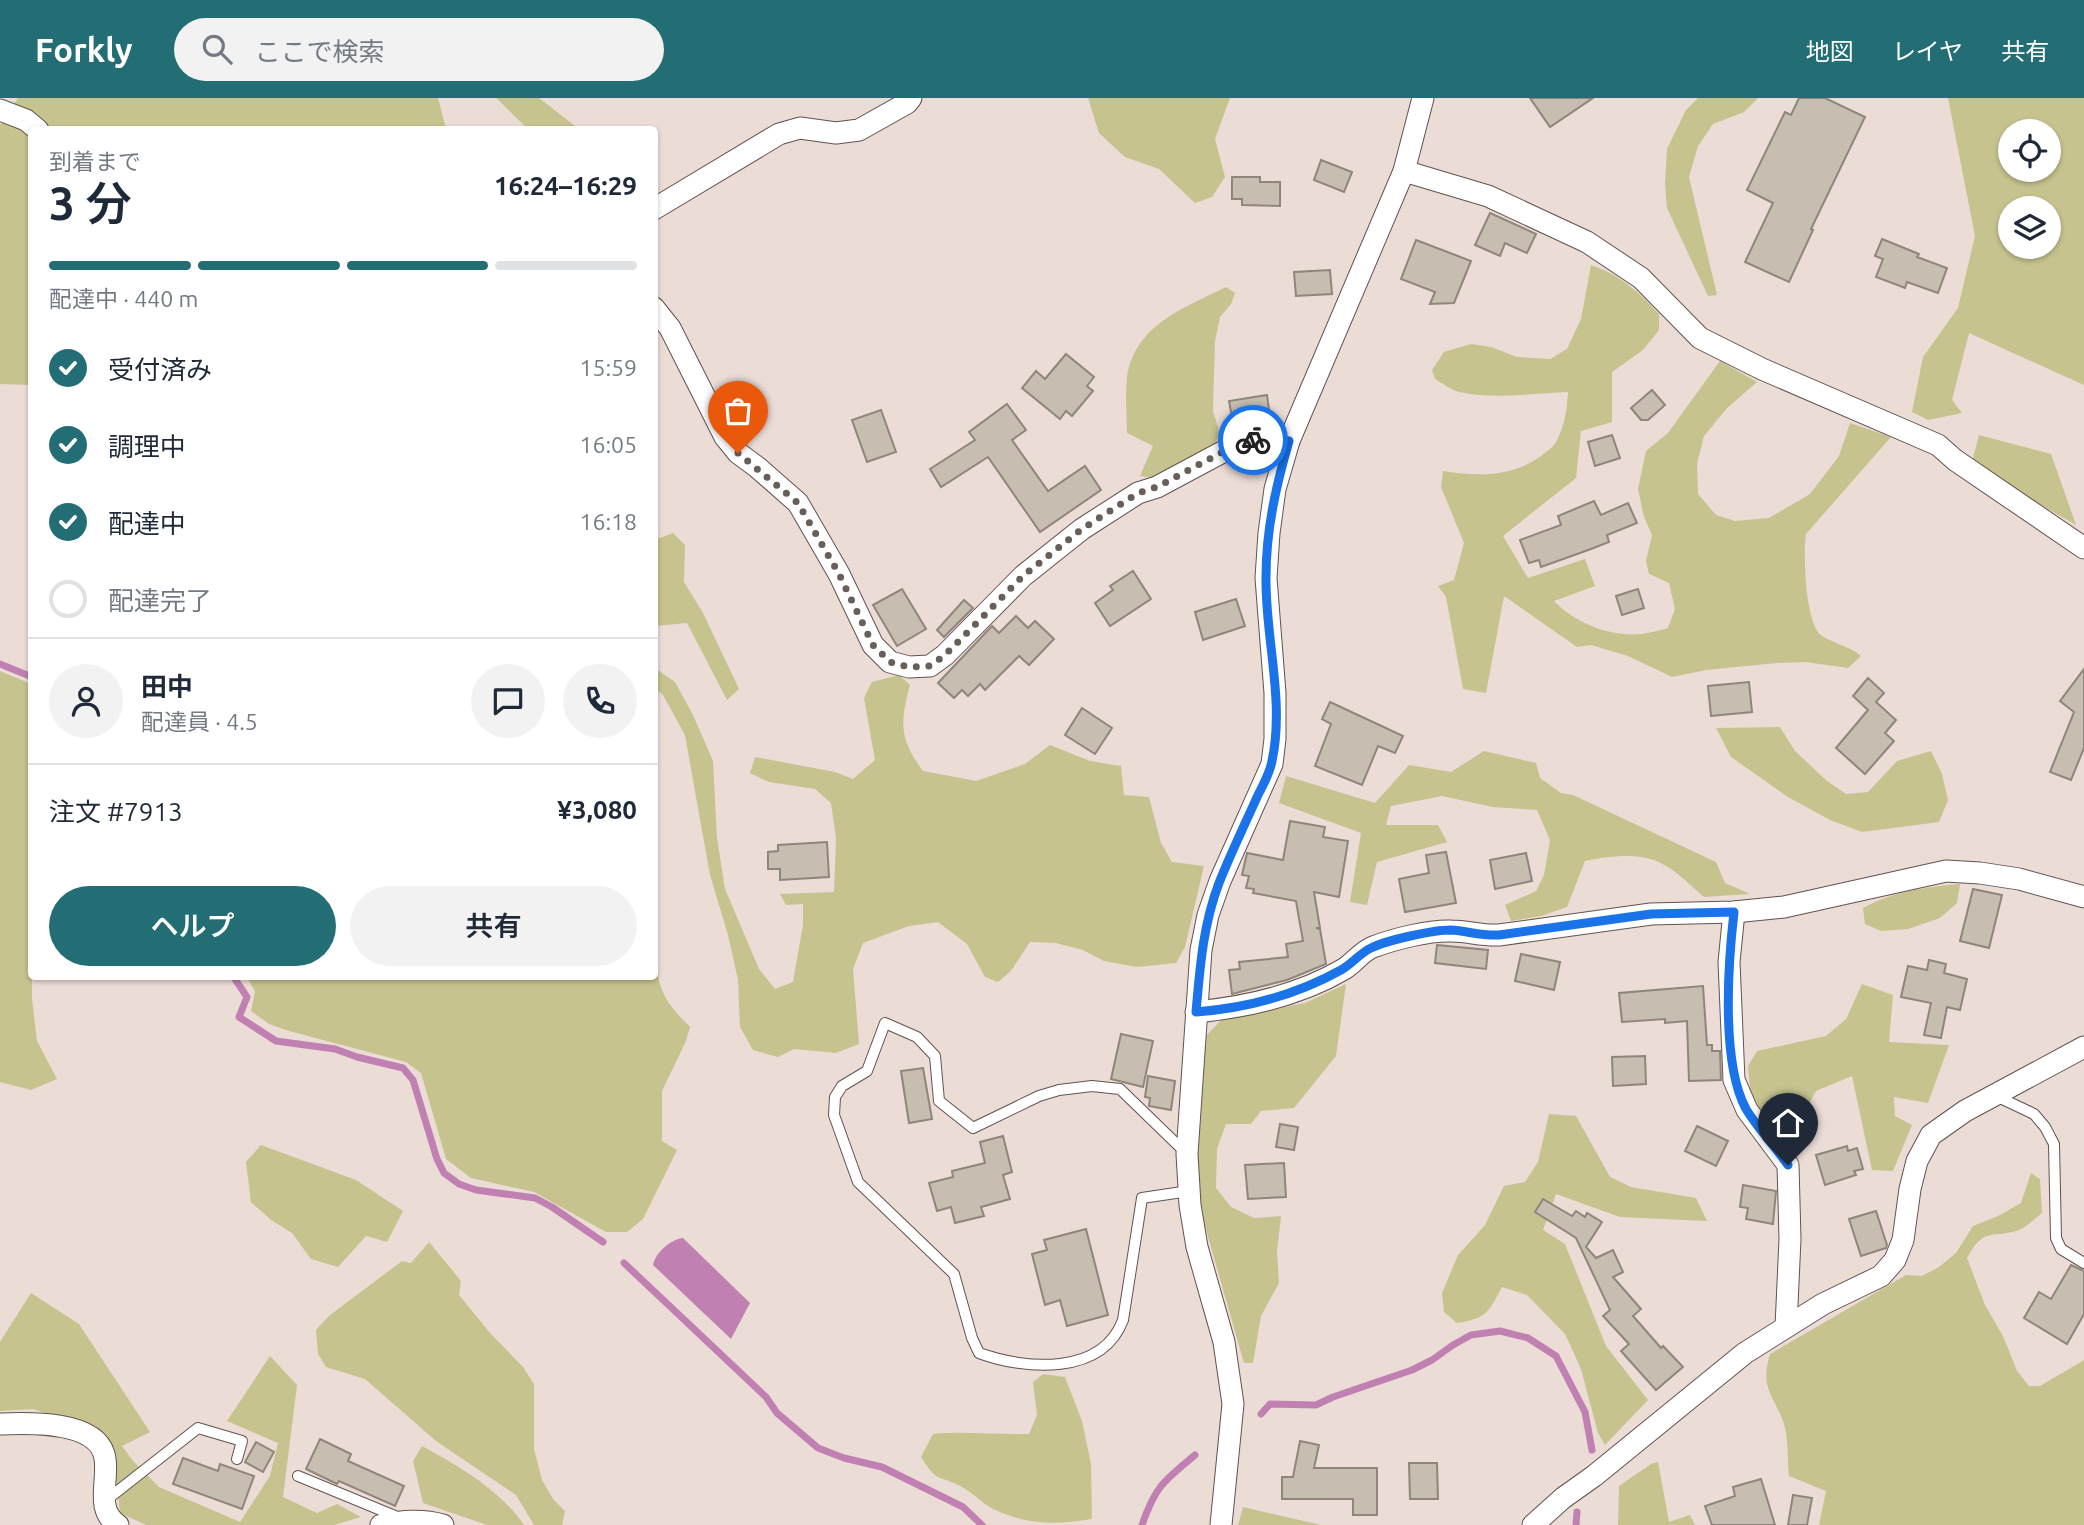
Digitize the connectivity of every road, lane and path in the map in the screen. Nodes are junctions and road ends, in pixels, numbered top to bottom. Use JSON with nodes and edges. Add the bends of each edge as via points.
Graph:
{"nodes":[{"id":1,"x":911,"y":98,"type":"edge"},
{"id":2,"x":1423,"y":98,"type":"edge"},
{"id":3,"x":0,"y":110,"type":"edge"},
{"id":4,"x":33,"y":126,"type":"edge"},
{"id":5,"x":1404,"y":171,"type":"junction"},
{"id":6,"x":658,"y":207,"type":"edge"},
{"id":7,"x":658,"y":313,"type":"edge"},
{"id":8,"x":1289,"y":441,"type":"junction"},
{"id":9,"x":2084,"y":548,"type":"edge"},
{"id":10,"x":2084,"y":897,"type":"edge"},
{"id":11,"x":1734,"y":912,"type":"junction"},
{"id":12,"x":1196,"y":1012,"type":"junction"},
{"id":13,"x":2084,"y":1047,"type":"edge"},
{"id":14,"x":1994,"y":1095,"type":"junction"},
{"id":15,"x":1187,"y":1154,"type":"junction"},
{"id":16,"x":1189,"y":1191,"type":"junction"},
{"id":17,"x":2084,"y":1263,"type":"edge"},
{"id":18,"x":1786,"y":1327,"type":"junction"},
{"id":19,"x":0,"y":1424,"type":"edge"},
{"id":20,"x":237,"y":1459,"type":"dead end"},
{"id":21,"x":298,"y":1476,"type":"dead end"},
{"id":22,"x":106,"y":1517,"type":"edge"},
{"id":23,"x":406,"y":1521,"type":"junction"},
{"id":24,"x":381,"y":1525,"type":"edge"},
{"id":25,"x":443,"y":1525,"type":"edge"},
{"id":26,"x":1221,"y":1525,"type":"edge"},
{"id":27,"x":1532,"y":1525,"type":"edge"}],
"edges":[{"from":1,"to":6,"type":"street","via":[[859,130],[836,133],[800,128],[779,134]]},
{"from":2,"to":5,"type":"street"},
{"from":3,"to":4,"type":"street"},
{"from":5,"to":8,"type":"street"},
{"from":5,"to":9,"type":"street","via":[[1488,196],[1587,242],[1641,278],[1700,338],[1938,445]]},
{"from":7,"to":8,"type":"street","via":[[725,437],[798,503],[873,645],[890,662],[909,667],[930,666],[945,655],[1023,576],[1082,529],[1138,493],[1243,441]]},
{"from":8,"to":12,"type":"street","via":[[1275,489],[1266,578],[1275,693],[1272,764],[1208,915]]},
{"from":10,"to":11,"type":"street","via":[[2019,879],[1946,872],[1823,899]]},
{"from":11,"to":12,"type":"street","via":[[1651,914],[1499,935],[1449,930],[1422,934],[1371,948],[1305,989],[1237,1008]]},
{"from":11,"to":18,"type":"street","via":[[1728,962],[1734,1080],[1747,1110],[1788,1165]]},
{"from":12,"to":15,"type":"street"},
{"from":13,"to":14,"type":"street"},
{"from":14,"to":17,"type":"lane","via":[[2034,1114],[2045,1126],[2054,1144],[2056,1238],[2061,1249]]},
{"from":14,"to":18,"type":"street","via":[[1931,1135],[1917,1161],[1903,1240],[1895,1260],[1881,1276]]},
{"from":15,"to":16,"type":"street"},
{"from":15,"to":16,"type":"lane","via":[[1120,1089],[1059,1090],[973,1128],[939,1101],[935,1056],[917,1037],[885,1023],[867,1071],[842,1086],[835,1097],[834,1115],[858,1182],[954,1274],[979,1353],[997,1360],[1072,1363],[1089,1357],[1118,1334],[1142,1198]]},
{"from":16,"to":26,"type":"street","via":[[1198,1247],[1224,1342],[1233,1404]]},
{"from":18,"to":27,"type":"street","via":[[1745,1353]]},
{"from":19,"to":22,"type":"street","via":[[71,1427],[95,1440],[104,1453]]},
{"from":20,"to":22,"type":"lane","via":[[242,1441],[198,1428]]},
{"from":21,"to":23,"type":"lane"},
{"from":23,"to":24,"type":"street"},
{"from":23,"to":25,"type":"street"}]}
